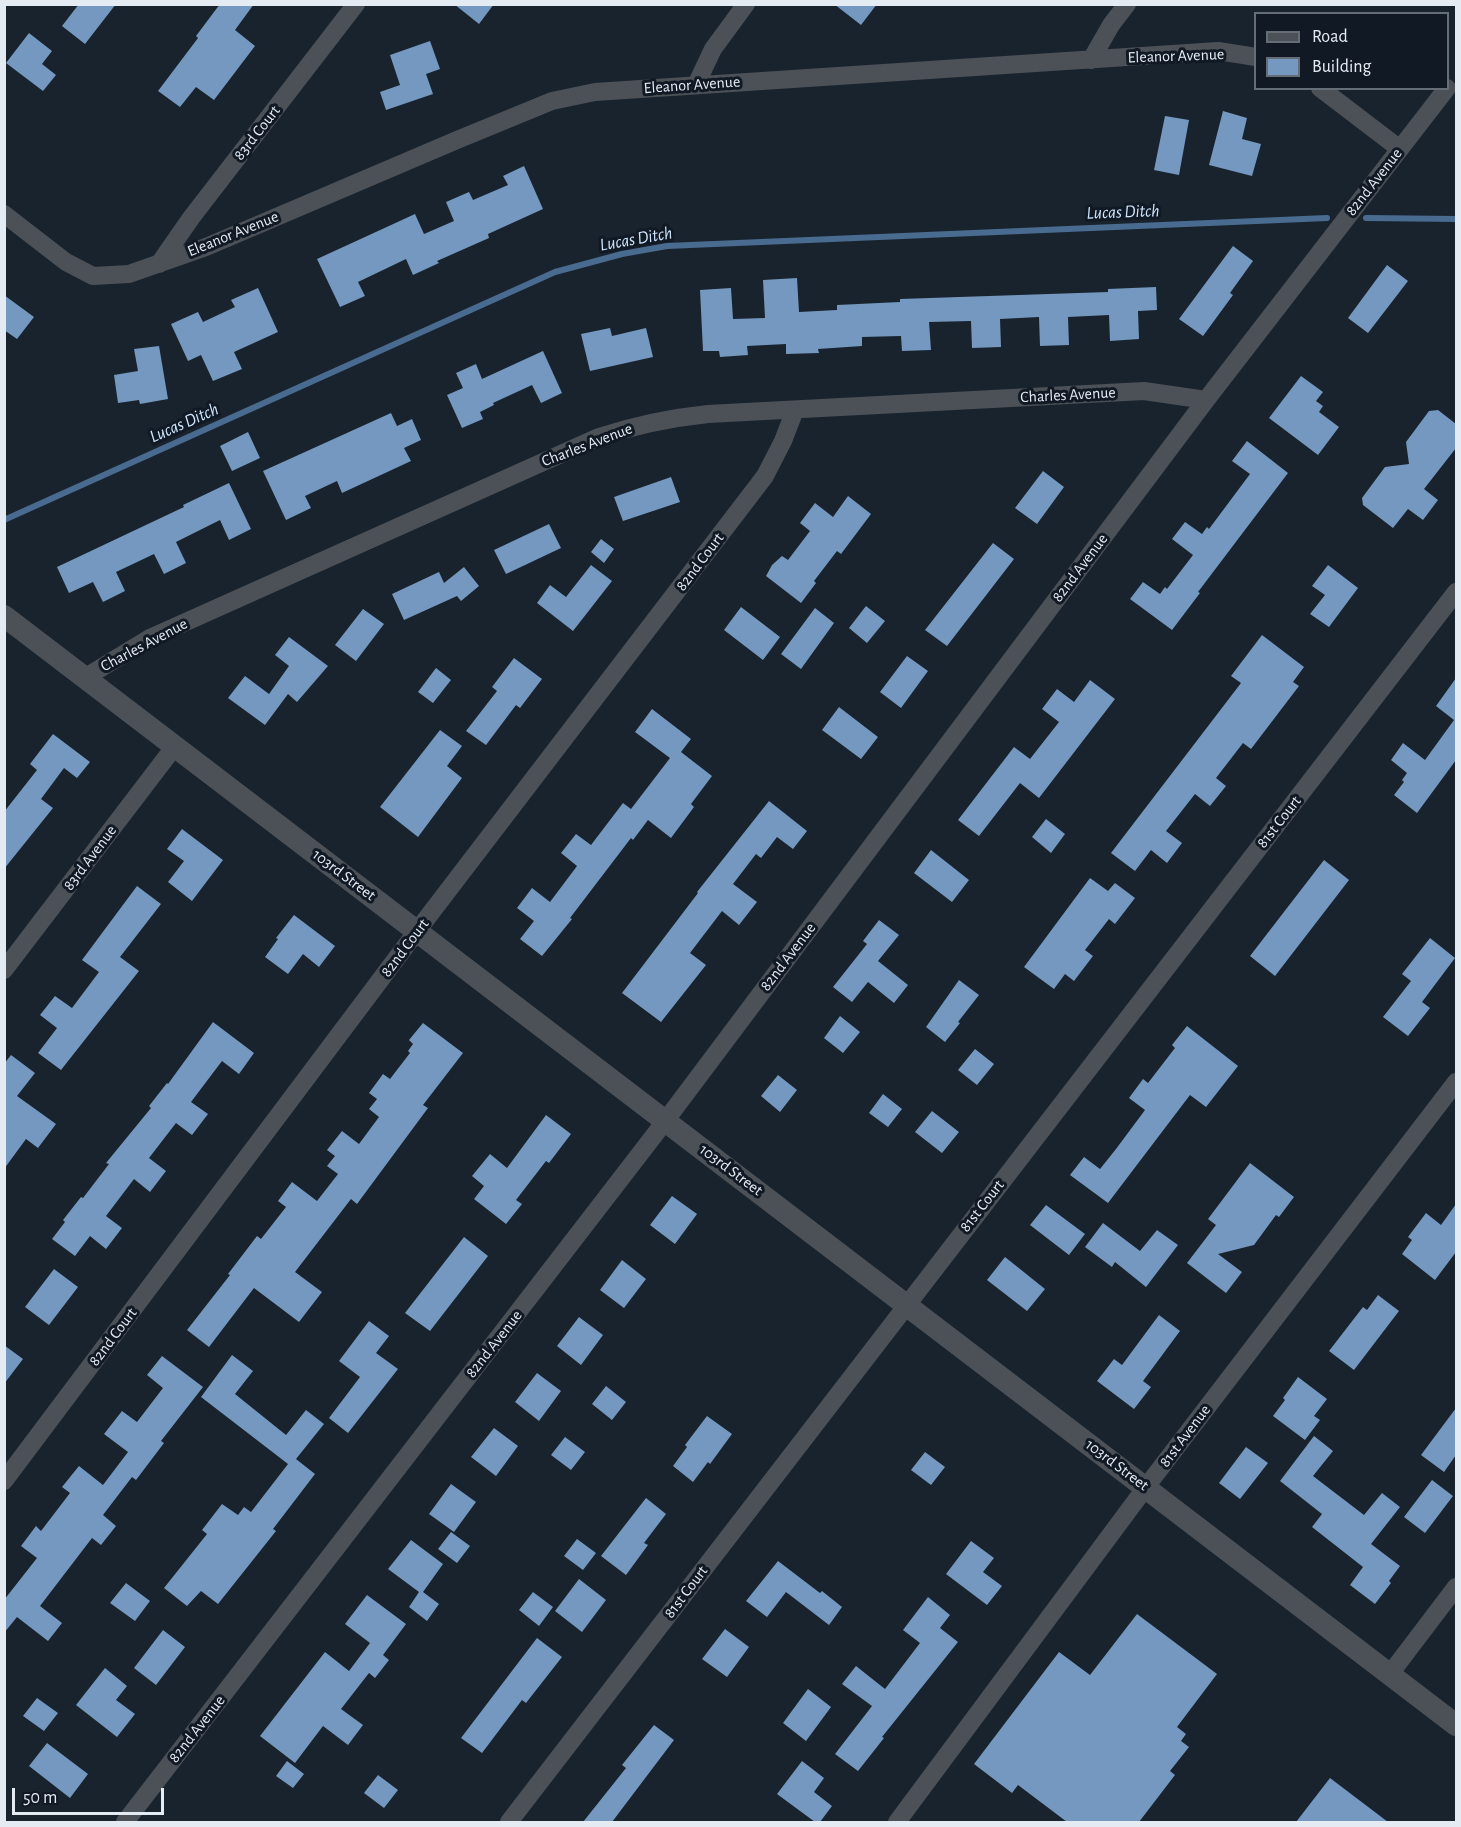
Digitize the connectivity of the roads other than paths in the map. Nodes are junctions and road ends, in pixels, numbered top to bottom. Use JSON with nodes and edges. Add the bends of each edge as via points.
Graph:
{"nodes":[{"id":1,"x":356,"y":4,"type":"edge"},
{"id":2,"x":746,"y":4,"type":"edge"},
{"id":3,"x":1127,"y":4,"type":"edge"},
{"id":4,"x":1254,"y":57,"type":"edge"},
{"id":5,"x":1091,"y":60,"type":"junction"},
{"id":6,"x":696,"y":85,"type":"junction"},
{"id":7,"x":1323,"y":90,"type":"edge"},
{"id":8,"x":1445,"y":90,"type":"edge"},
{"id":9,"x":1400,"y":149,"type":"junction"},
{"id":10,"x":4,"y":214,"type":"edge"},
{"id":11,"x":159,"y":264,"type":"junction"},
{"id":12,"x":1206,"y":400,"type":"junction"},
{"id":13,"x":795,"y":410,"type":"junction"},
{"id":14,"x":1456,"y":591,"type":"edge"},
{"id":15,"x":4,"y":616,"type":"edge"},
{"id":16,"x":86,"y":677,"type":"junction"},
{"id":17,"x":175,"y":746,"type":"junction"},
{"id":18,"x":417,"y":931,"type":"junction"},
{"id":19,"x":4,"y":970,"type":"edge"},
{"id":20,"x":1456,"y":1082,"type":"edge"},
{"id":21,"x":666,"y":1120,"type":"junction"},
{"id":22,"x":906,"y":1304,"type":"junction"},
{"id":23,"x":4,"y":1481,"type":"edge"},
{"id":24,"x":1146,"y":1487,"type":"junction"},
{"id":25,"x":1456,"y":1587,"type":"edge"},
{"id":26,"x":1390,"y":1674,"type":"junction"},
{"id":27,"x":1456,"y":1725,"type":"edge"},
{"id":28,"x":125,"y":1822,"type":"edge"},
{"id":29,"x":509,"y":1822,"type":"edge"},
{"id":30,"x":897,"y":1822,"type":"edge"}],
"edges":[{"from":1,"to":11,"type":"street","name":"83rd Court"},
{"from":2,"to":6,"type":"street","via":[[713,49]]},
{"from":3,"to":5,"type":"street"},
{"from":4,"to":5,"type":"street","name":"Eleanor Avenue","via":[[1218,51]]},
{"from":5,"to":6,"type":"street","name":"Eleanor Avenue"},
{"from":6,"to":11,"type":"street","name":"Eleanor Avenue","via":[[595,92],[552,101]]},
{"from":7,"to":9,"type":"street"},
{"from":8,"to":9,"type":"street","name":"82nd Avenue"},
{"from":9,"to":12,"type":"street","name":"82nd Avenue"},
{"from":10,"to":11,"type":"street","name":"Eleanor Avenue","via":[[66,262],[93,276],[129,274]]},
{"from":12,"to":13,"type":"street","name":"Charles Avenue","via":[[1144,391]]},
{"from":12,"to":21,"type":"street","name":"82nd Avenue"},
{"from":13,"to":16,"type":"street","name":"Charles Avenue","via":[[672,418],[599,436],[150,638]]},
{"from":13,"to":18,"type":"street","name":"82nd Court","via":[[765,476]]},
{"from":14,"to":22,"type":"street","name":"81st Court"},
{"from":15,"to":16,"type":"street","name":"103rd Street"},
{"from":16,"to":17,"type":"street","name":"103rd Street"},
{"from":17,"to":18,"type":"street","name":"103rd Street"},
{"from":17,"to":19,"type":"street","name":"83rd Avenue"},
{"from":18,"to":21,"type":"street","name":"103rd Street"},
{"from":18,"to":23,"type":"street","name":"82nd Court"},
{"from":20,"to":24,"type":"street","name":"81st Avenue"},
{"from":21,"to":22,"type":"street","name":"103rd Street"},
{"from":21,"to":28,"type":"street","name":"82nd Avenue"},
{"from":22,"to":24,"type":"street","name":"103rd Street"},
{"from":22,"to":29,"type":"street","name":"81st Court"},
{"from":24,"to":26,"type":"street","name":"103rd Street"},
{"from":24,"to":30,"type":"street","name":"81st Avenue"},
{"from":25,"to":26,"type":"street"},
{"from":26,"to":27,"type":"street","name":"103rd Street"}]}
